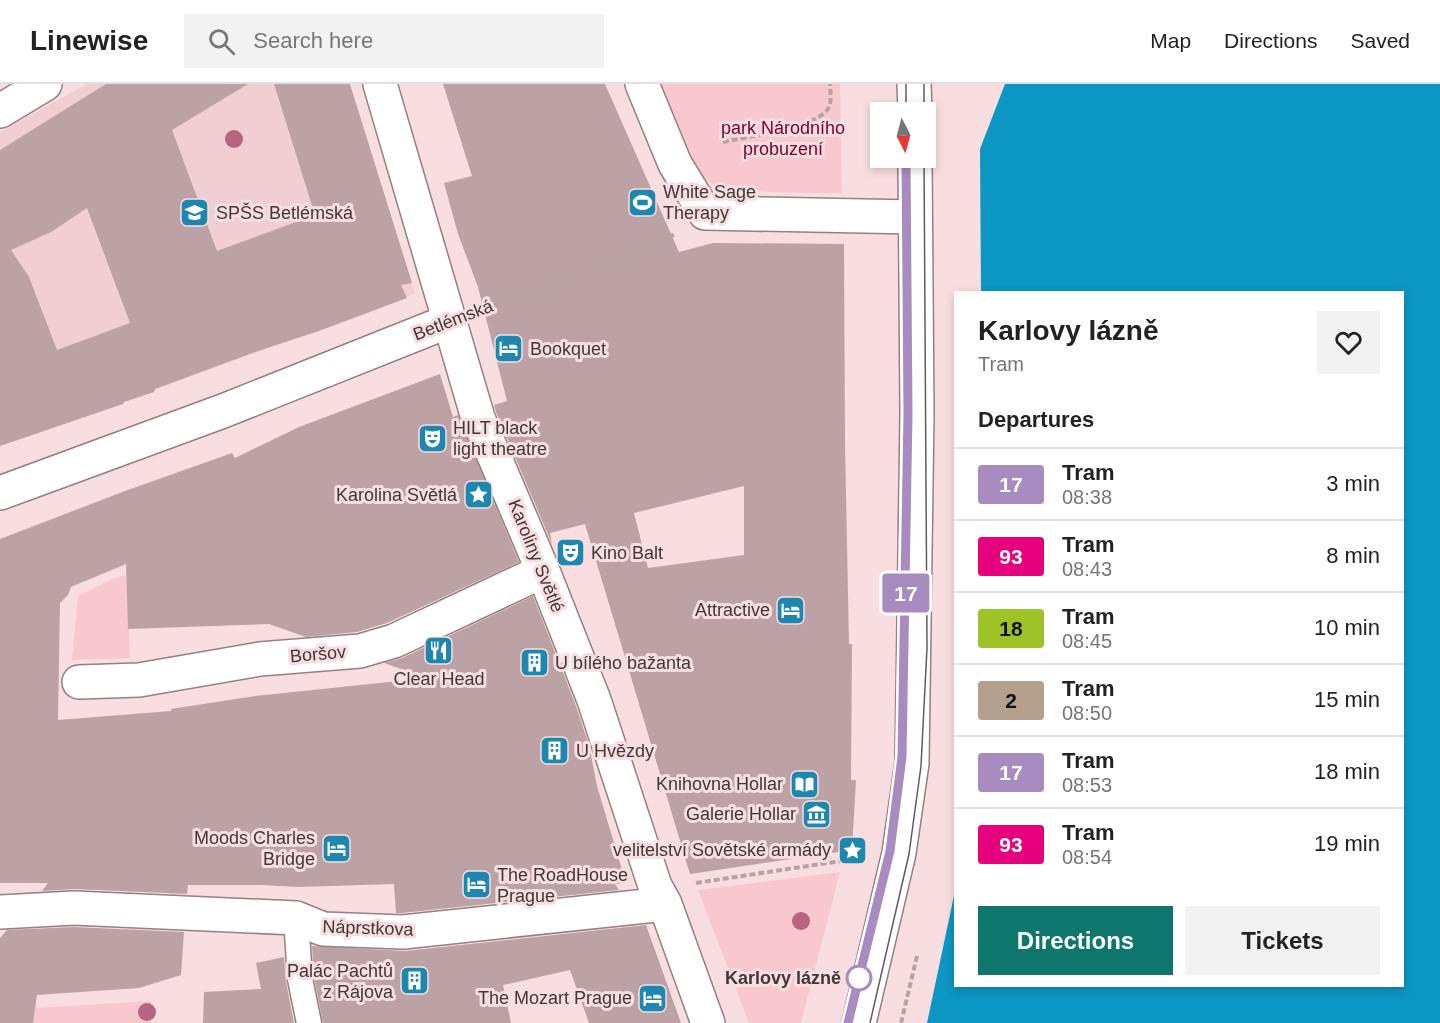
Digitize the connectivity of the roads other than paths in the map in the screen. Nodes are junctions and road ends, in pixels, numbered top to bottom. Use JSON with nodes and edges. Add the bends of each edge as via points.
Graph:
{"nodes":[{"id":1,"x":45,"y":84,"type":"edge"},
{"id":2,"x":380,"y":84,"type":"edge"},
{"id":3,"x":642,"y":84,"type":"edge"},
{"id":4,"x":914,"y":84,"type":"edge"},
{"id":5,"x":915,"y":102,"type":"edge"},
{"id":6,"x":0,"y":111,"type":"edge"},
{"id":7,"x":915,"y":168,"type":"edge"},
{"id":8,"x":915,"y":217,"type":"junction"},
{"id":9,"x":449,"y":321,"type":"junction"},
{"id":10,"x":0,"y":493,"type":"edge"},
{"id":11,"x":543,"y":571,"type":"junction"},
{"id":12,"x":79,"y":682,"type":"dead end"},
{"id":13,"x":664,"y":904,"type":"junction"},
{"id":14,"x":0,"y":912,"type":"edge"},
{"id":15,"x":296,"y":918,"type":"junction"},
{"id":16,"x":309,"y":1023,"type":"edge"},
{"id":17,"x":708,"y":1023,"type":"edge"},
{"id":18,"x":859,"y":1023,"type":"edge"}],
"edges":[{"from":1,"to":6,"type":"street"},
{"from":2,"to":9,"type":"street","name":"Karoliny Světlé"},
{"from":3,"to":8,"type":"street","via":[[675,164],[705,213]]},
{"from":4,"to":5,"type":"street"},
{"from":7,"to":8,"type":"street"},
{"from":8,"to":18,"type":"street","via":[[917,414],[912,763],[899,853]]},
{"from":9,"to":10,"type":"street","name":"Betlémská","via":[[223,411]]},
{"from":9,"to":11,"type":"street","name":"Karoliny Světlé","via":[[478,418]]},
{"from":11,"to":12,"type":"street","name":"Boršov","via":[[394,641],[360,651],[260,658],[139,680]]},
{"from":11,"to":13,"type":"street","name":"Karoliny Světlé","via":[[594,700]]},
{"from":13,"to":15,"type":"street","name":"Náprstkova","via":[[403,932],[322,929]]},
{"from":13,"to":17,"type":"street","name":"Karoliny Světlé"},
{"from":14,"to":15,"type":"street","name":"Náprstkova","via":[[74,908]]},
{"from":15,"to":16,"type":"lane","via":[[300,979]]}]}
